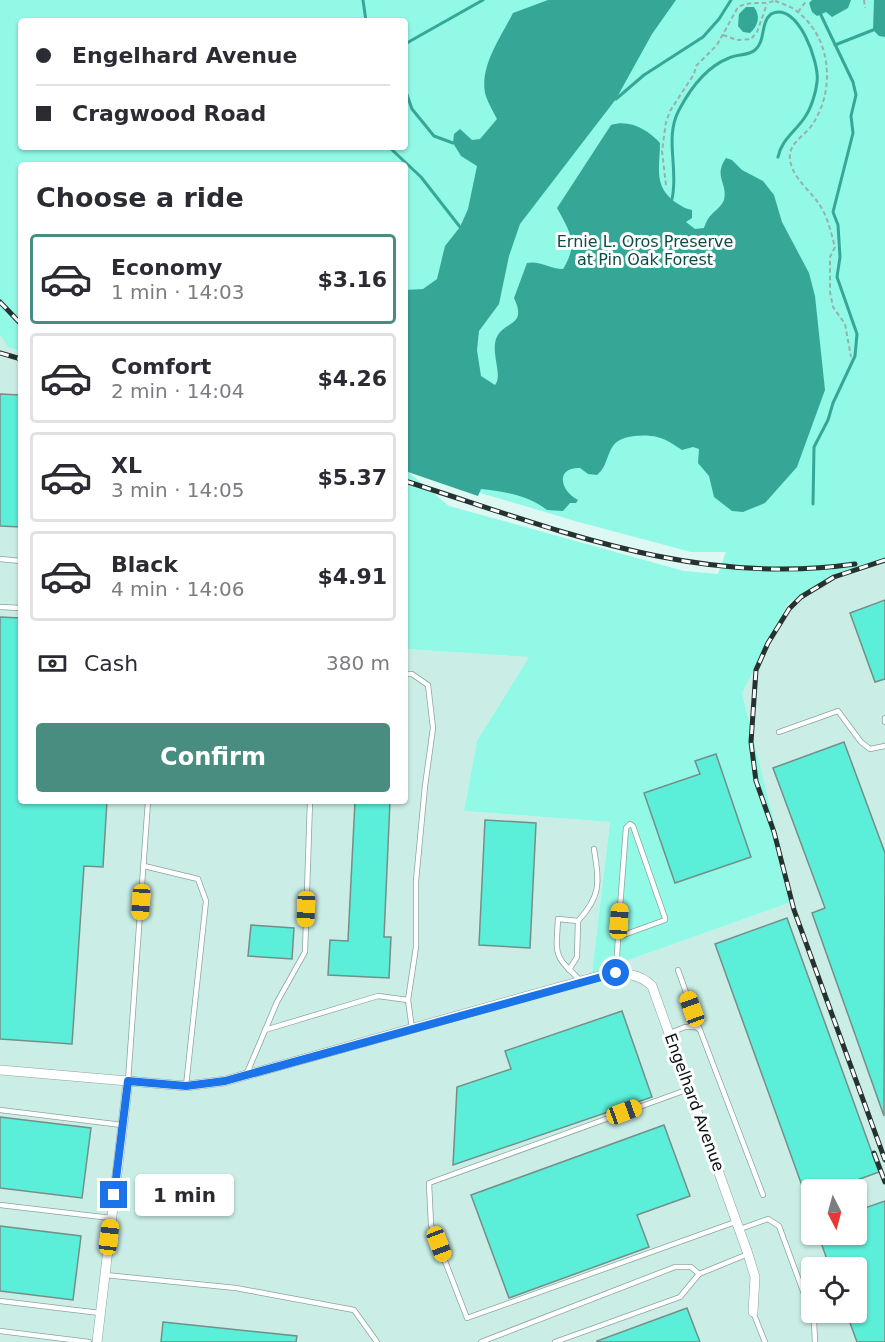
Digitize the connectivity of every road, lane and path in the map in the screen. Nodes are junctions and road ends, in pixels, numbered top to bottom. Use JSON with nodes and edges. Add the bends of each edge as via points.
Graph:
{"nodes":[{"id":1,"x":807,"y":0,"type":"edge"},
{"id":2,"x":864,"y":0,"type":"edge"},
{"id":3,"x":776,"y":1,"type":"edge"},
{"id":4,"x":768,"y":4,"type":"junction"},
{"id":5,"x":865,"y":8,"type":"dead end"},
{"id":6,"x":798,"y":12,"type":"junction"},
{"id":7,"x":723,"y":35,"type":"junction"},
{"id":8,"x":666,"y":185,"type":"dead end"},
{"id":9,"x":851,"y":357,"type":"dead end"},
{"id":10,"x":0,"y":559,"type":"edge"},
{"id":11,"x":18,"y":561,"type":"edge"},
{"id":12,"x":0,"y":607,"type":"edge"},
{"id":13,"x":18,"y":608,"type":"edge"},
{"id":14,"x":408,"y":674,"type":"edge"},
{"id":15,"x":779,"y":732,"type":"dead end"},
{"id":16,"x":885,"y":746,"type":"edge"},
{"id":17,"x":148,"y":804,"type":"edge"},
{"id":18,"x":310,"y":804,"type":"edge"},
{"id":19,"x":594,"y":849,"type":"dead end"},
{"id":20,"x":144,"y":866,"type":"junction"},
{"id":21,"x":578,"y":921,"type":"junction"},
{"id":22,"x":618,"y":936,"type":"junction"},
{"id":23,"x":569,"y":970,"type":"junction"},
{"id":24,"x":678,"y":970,"type":"dead end"},
{"id":25,"x":616,"y":973,"type":"junction"},
{"id":26,"x":581,"y":981,"type":"junction"},
{"id":27,"x":408,"y":1000,"type":"junction"},
{"id":28,"x":699,"y":1028,"type":"junction"},
{"id":29,"x":412,"y":1029,"type":"junction"},
{"id":30,"x":265,"y":1030,"type":"junction"},
{"id":31,"x":670,"y":1034,"type":"junction"},
{"id":32,"x":0,"y":1070,"type":"edge"},
{"id":33,"x":246,"y":1075,"type":"junction"},
{"id":34,"x":128,"y":1081,"type":"junction"},
{"id":35,"x":186,"y":1086,"type":"junction"},
{"id":36,"x":690,"y":1088,"type":"junction"},
{"id":37,"x":0,"y":1110,"type":"edge"},
{"id":38,"x":122,"y":1125,"type":"junction"},
{"id":39,"x":763,"y":1195,"type":"dead end"},
{"id":40,"x":0,"y":1204,"type":"edge"},
{"id":41,"x":111,"y":1218,"type":"junction"},
{"id":42,"x":739,"y":1225,"type":"junction"},
{"id":43,"x":748,"y":1254,"type":"junction"},
{"id":44,"x":699,"y":1274,"type":"junction"},
{"id":45,"x":105,"y":1275,"type":"junction"},
{"id":46,"x":0,"y":1301,"type":"edge"},
{"id":47,"x":753,"y":1312,"type":"joint"},
{"id":48,"x":100,"y":1313,"type":"junction"},
{"id":49,"x":0,"y":1331,"type":"edge"},
{"id":50,"x":89,"y":1342,"type":"edge"},
{"id":51,"x":97,"y":1342,"type":"edge"},
{"id":52,"x":377,"y":1342,"type":"edge"},
{"id":53,"x":481,"y":1342,"type":"edge"},
{"id":54,"x":555,"y":1342,"type":"edge"},
{"id":55,"x":765,"y":1342,"type":"edge"},
{"id":56,"x":815,"y":1342,"type":"edge"}],
"edges":[{"from":1,"to":6,"type":"path"},
{"from":2,"to":5,"type":"path"},
{"from":3,"to":4,"type":"path"},
{"from":3,"to":6,"type":"path"},
{"from":4,"to":7,"type":"path","via":[[750,2],[738,7]]},
{"from":4,"to":7,"type":"path","via":[[751,39]]},
{"from":6,"to":9,"type":"path","via":[[816,32],[828,80],[814,123],[792,147],[790,158],[799,180],[820,206],[831,234],[835,248],[830,257],[830,292],[837,316],[845,324]]},
{"from":7,"to":8,"type":"path","via":[[696,66],[666,122],[662,151]]},
{"from":10,"to":11,"type":"lane"},
{"from":12,"to":13,"type":"lane"},
{"from":14,"to":27,"type":"lane","via":[[428,686],[433,728],[416,881],[416,948]]},
{"from":15,"to":16,"type":"lane","via":[[838,711],[861,742],[870,748]]},
{"from":17,"to":20,"type":"lane"},
{"from":18,"to":30,"type":"lane","via":[[305,952]]},
{"from":19,"to":21,"type":"lane","via":[[598,879],[593,904]]},
{"from":20,"to":34,"type":"lane"},
{"from":20,"to":35,"type":"lane","via":[[198,879],[206,901]]},
{"from":21,"to":23,"type":"lane","via":[[577,957]]},
{"from":21,"to":23,"type":"lane","via":[[558,919],[556,955]]},
{"from":22,"to":22,"type":"lane","via":[[626,828],[630,824],[665,920]]},
{"from":22,"to":25,"type":"lane"},
{"from":23,"to":26,"type":"lane"},
{"from":24,"to":28,"type":"lane"},
{"from":25,"to":26,"type":"street","name":"Engelhard Avenue"},
{"from":25,"to":31,"type":"street","name":"Engelhard Avenue","via":[[636,975],[652,986]]},
{"from":26,"to":29,"type":"street","name":"Engelhard Avenue"},
{"from":27,"to":29,"type":"lane"},
{"from":27,"to":30,"type":"lane","via":[[378,996]]},
{"from":28,"to":31,"type":"lane","via":[[686,1027]]},
{"from":28,"to":39,"type":"lane"},
{"from":29,"to":33,"type":"street","name":"Engelhard Avenue"},
{"from":30,"to":33,"type":"lane"},
{"from":31,"to":36,"type":"street","name":"Engelhard Avenue"},
{"from":32,"to":34,"type":"street","name":"Engelhard Avenue"},
{"from":33,"to":35,"type":"street","name":"Engelhard Avenue"},
{"from":34,"to":35,"type":"street","name":"Engelhard Avenue"},
{"from":34,"to":38,"type":"street"},
{"from":36,"to":42,"type":"street","name":"Engelhard Avenue"},
{"from":36,"to":42,"type":"lane","via":[[429,1183],[432,1225],[467,1318]]},
{"from":37,"to":38,"type":"lane"},
{"from":38,"to":41,"type":"street"},
{"from":40,"to":41,"type":"lane"},
{"from":41,"to":45,"type":"street"},
{"from":42,"to":43,"type":"street","name":"Engelhard Avenue"},
{"from":42,"to":56,"type":"lane","via":[[768,1219],[779,1226],[814,1321]]},
{"from":43,"to":44,"type":"lane"},
{"from":43,"to":47,"type":"street","name":"Engelhard Avenue","via":[[755,1277]]},
{"from":44,"to":53,"type":"lane","via":[[691,1267],[675,1267]]},
{"from":44,"to":54,"type":"lane","via":[[680,1298]]},
{"from":45,"to":48,"type":"street"},
{"from":45,"to":52,"type":"lane","via":[[236,1288],[354,1310]]},
{"from":46,"to":48,"type":"lane"},
{"from":47,"to":55,"type":"lane"},
{"from":48,"to":51,"type":"street"},
{"from":49,"to":50,"type":"lane"}]}
